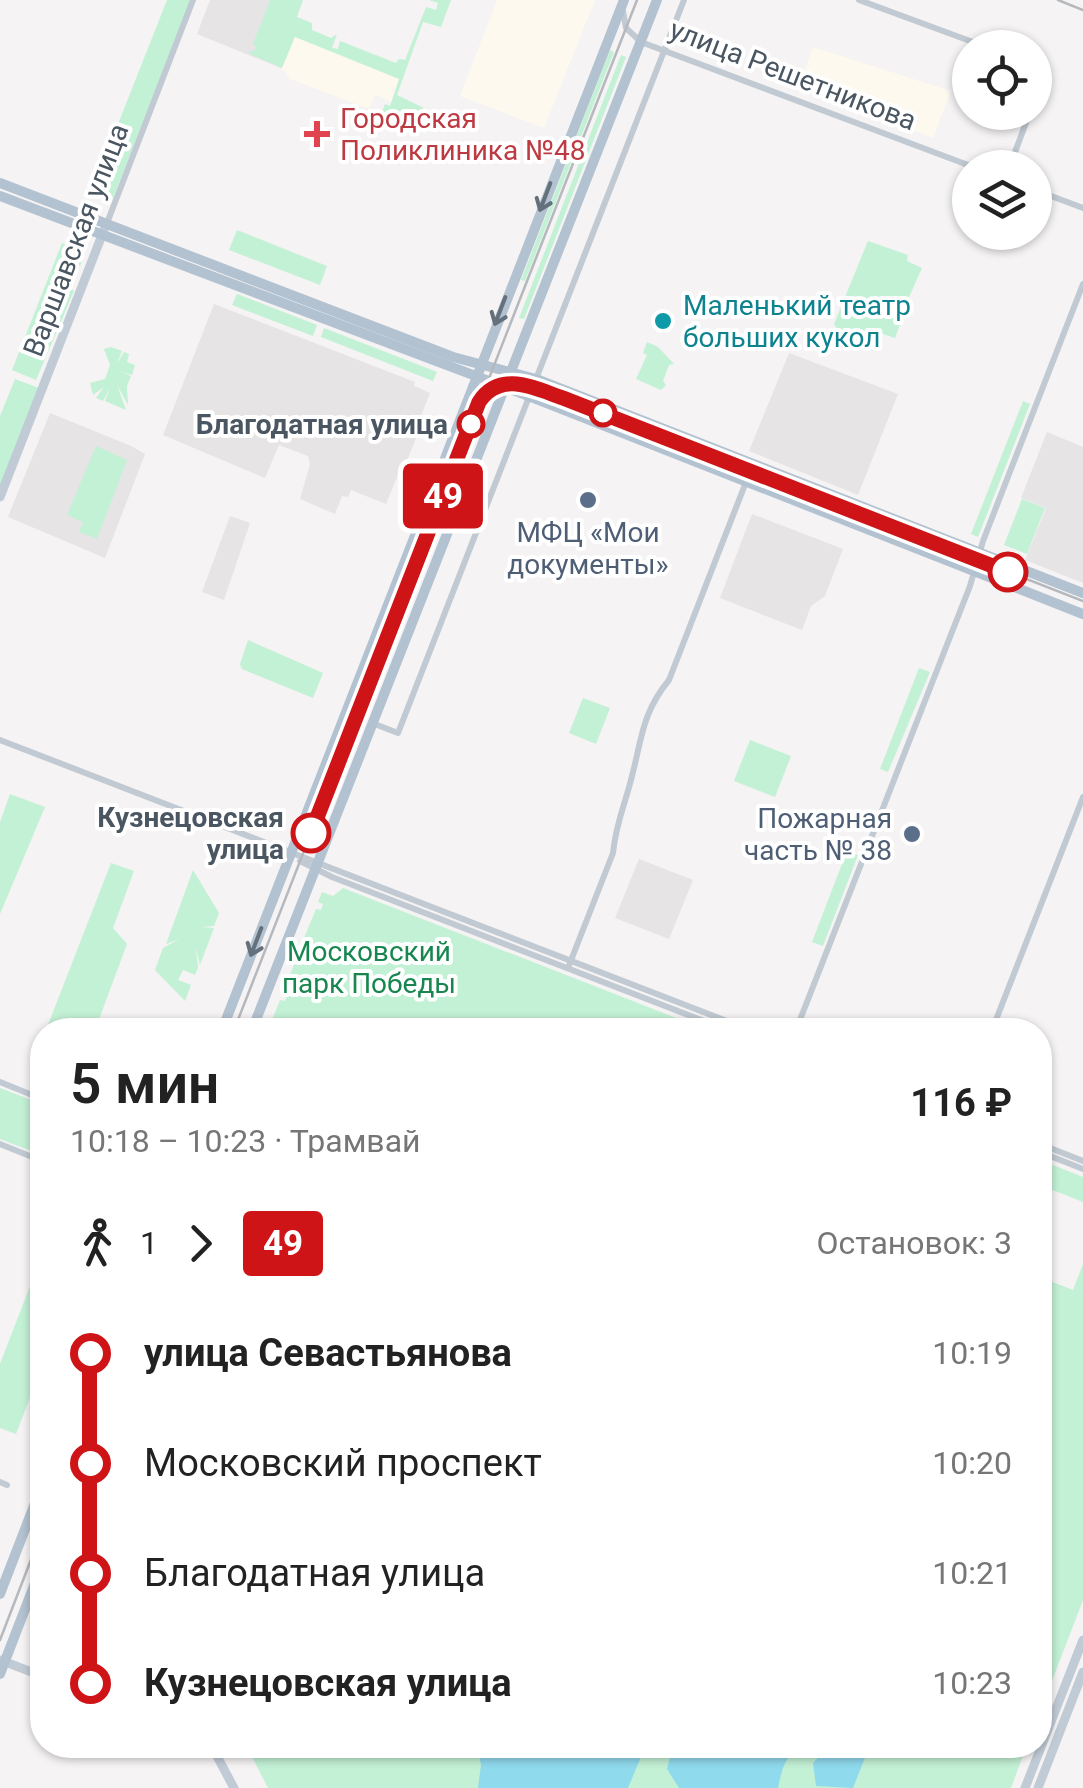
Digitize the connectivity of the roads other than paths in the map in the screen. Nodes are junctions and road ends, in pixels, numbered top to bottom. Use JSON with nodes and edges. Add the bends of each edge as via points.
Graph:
{"nodes":[{"id":1,"x":193,"y":0,"type":"edge"},
{"id":2,"x":624,"y":0,"type":"edge"},
{"id":3,"x":658,"y":0,"type":"edge"},
{"id":4,"x":684,"y":0,"type":"edge"},
{"id":5,"x":859,"y":0,"type":"edge"},
{"id":6,"x":952,"y":34,"type":"edge"},
{"id":7,"x":641,"y":42,"type":"junction"},
{"id":8,"x":664,"y":52,"type":"junction"},
{"id":9,"x":952,"y":159,"type":"edge"},
{"id":10,"x":0,"y":184,"type":"edge"},
{"id":11,"x":0,"y":196,"type":"edge"},
{"id":12,"x":1052,"y":196,"type":"edge"},
{"id":13,"x":1083,"y":208,"type":"edge"},
{"id":14,"x":106,"y":222,"type":"junction"},
{"id":15,"x":102,"y":234,"type":"junction"},
{"id":16,"x":1083,"y":284,"type":"edge"},
{"id":17,"x":478,"y":371,"type":"junction"},
{"id":18,"x":512,"y":371,"type":"junction"},
{"id":19,"x":536,"y":379,"type":"junction"},
{"id":20,"x":505,"y":388,"type":"junction"},
{"id":21,"x":530,"y":396,"type":"junction"},
{"id":22,"x":746,"y":481,"type":"junction"},
{"id":23,"x":834,"y":495,"type":"junction"},
{"id":24,"x":0,"y":497,"type":"edge"},
{"id":25,"x":827,"y":512,"type":"junction"},
{"id":26,"x":980,"y":552,"type":"junction"},
{"id":27,"x":974,"y":571,"type":"junction"},
{"id":28,"x":1083,"y":593,"type":"edge"},
{"id":29,"x":1083,"y":614,"type":"edge"},
{"id":30,"x":372,"y":722,"type":"junction"},
{"id":31,"x":0,"y":740,"type":"edge"},
{"id":32,"x":1083,"y":797,"type":"edge"},
{"id":33,"x":290,"y":855,"type":"junction"},
{"id":34,"x":316,"y":866,"type":"junction"},
{"id":35,"x":570,"y":964,"type":"junction"},
{"id":36,"x":227,"y":1018,"type":"edge"},
{"id":37,"x":257,"y":1018,"type":"edge"},
{"id":38,"x":698,"y":1018,"type":"edge"},
{"id":39,"x":717,"y":1018,"type":"edge"},
{"id":40,"x":801,"y":1018,"type":"edge"},
{"id":41,"x":997,"y":1018,"type":"edge"},
{"id":42,"x":0,"y":1082,"type":"edge"},
{"id":43,"x":30,"y":1094,"type":"edge"},
{"id":44,"x":0,"y":1144,"type":"edge"},
{"id":45,"x":1052,"y":1148,"type":"edge"},
{"id":46,"x":30,"y":1156,"type":"edge"},
{"id":47,"x":1052,"y":1157,"type":"edge"},
{"id":48,"x":1083,"y":1160,"type":"edge"},
{"id":49,"x":1083,"y":1169,"type":"edge"},
{"id":50,"x":30,"y":1516,"type":"edge"},
{"id":51,"x":0,"y":1594,"type":"edge"},
{"id":52,"x":30,"y":1594,"type":"edge"},
{"id":53,"x":1083,"y":1640,"type":"edge"},
{"id":54,"x":2,"y":1661,"type":"edge"},
{"id":55,"x":30,"y":1672,"type":"edge"},
{"id":56,"x":1083,"y":1672,"type":"edge"},
{"id":57,"x":0,"y":1674,"type":"edge"},
{"id":58,"x":1052,"y":1719,"type":"edge"},
{"id":59,"x":1052,"y":1752,"type":"edge"},
{"id":60,"x":218,"y":1758,"type":"edge"},
{"id":61,"x":1037,"y":1758,"type":"edge"},
{"id":62,"x":1050,"y":1758,"type":"edge"},
{"id":63,"x":234,"y":1788,"type":"edge"},
{"id":64,"x":1025,"y":1788,"type":"edge"},
{"id":65,"x":1038,"y":1788,"type":"edge"}],
"edges":[{"from":1,"to":14,"type":"street","name":"Варшавская улица"},
{"from":2,"to":7,"type":"street","name":"улица Решетникова","via":[[624,24]]},
{"from":2,"to":17,"type":"main road","one_way":true},
{"from":3,"to":7,"type":"main road"},
{"from":4,"to":8,"type":"street"},
{"from":5,"to":6,"type":"street"},
{"from":7,"to":8,"type":"street","name":"улица Решетникова"},
{"from":7,"to":18,"type":"main road"},
{"from":8,"to":9,"type":"street","name":"улица Решетникова"},
{"from":8,"to":19,"type":"street"},
{"from":10,"to":14,"type":"main road"},
{"from":11,"to":15,"type":"main road"},
{"from":12,"to":13,"type":"street"},
{"from":14,"to":15,"type":"street","name":"Варшавская улица"},
{"from":14,"to":17,"type":"main road"},
{"from":15,"to":17,"type":"main road"},
{"from":15,"to":24,"type":"street","name":"Варшавская улица"},
{"from":16,"to":26,"type":"street"},
{"from":17,"to":18,"type":"main road"},
{"from":17,"to":20,"type":"main road"},
{"from":17,"to":33,"type":"main road"},
{"from":18,"to":19,"type":"main road"},
{"from":18,"to":20,"type":"main road"},
{"from":19,"to":23,"type":"main road"},
{"from":20,"to":21,"type":"main road"},
{"from":20,"to":30,"type":"main road"},
{"from":21,"to":22,"type":"main road"},
{"from":21,"to":30,"type":"street","via":[[398,733]]},
{"from":22,"to":25,"type":"main road"},
{"from":22,"to":35,"type":"street","via":[[638,742],[613,854]]},
{"from":23,"to":25,"type":"main road"},
{"from":23,"to":26,"type":"main road"},
{"from":25,"to":27,"type":"main road"},
{"from":26,"to":27,"type":"street"},
{"from":26,"to":28,"type":"main road"},
{"from":27,"to":29,"type":"main road"},
{"from":27,"to":40,"type":"street"},
{"from":30,"to":34,"type":"main road"},
{"from":31,"to":33,"type":"street"},
{"from":32,"to":41,"type":"street"},
{"from":33,"to":34,"type":"street"},
{"from":33,"to":36,"type":"main road","one_way":true},
{"from":34,"to":35,"type":"street"},
{"from":34,"to":37,"type":"main road"},
{"from":35,"to":38,"type":"street"},
{"from":35,"to":39,"type":"street"},
{"from":42,"to":43,"type":"street"},
{"from":44,"to":46,"type":"street"},
{"from":45,"to":48,"type":"street"},
{"from":47,"to":49,"type":"street"},
{"from":50,"to":51,"type":"main road"},
{"from":52,"to":54,"type":"main road"},
{"from":53,"to":58,"type":"street"},
{"from":54,"to":55,"type":"street"},
{"from":54,"to":57,"type":"main road"},
{"from":56,"to":59,"type":"street"},
{"from":60,"to":63,"type":"street"},
{"from":61,"to":64,"type":"street"},
{"from":62,"to":65,"type":"street"}]}
